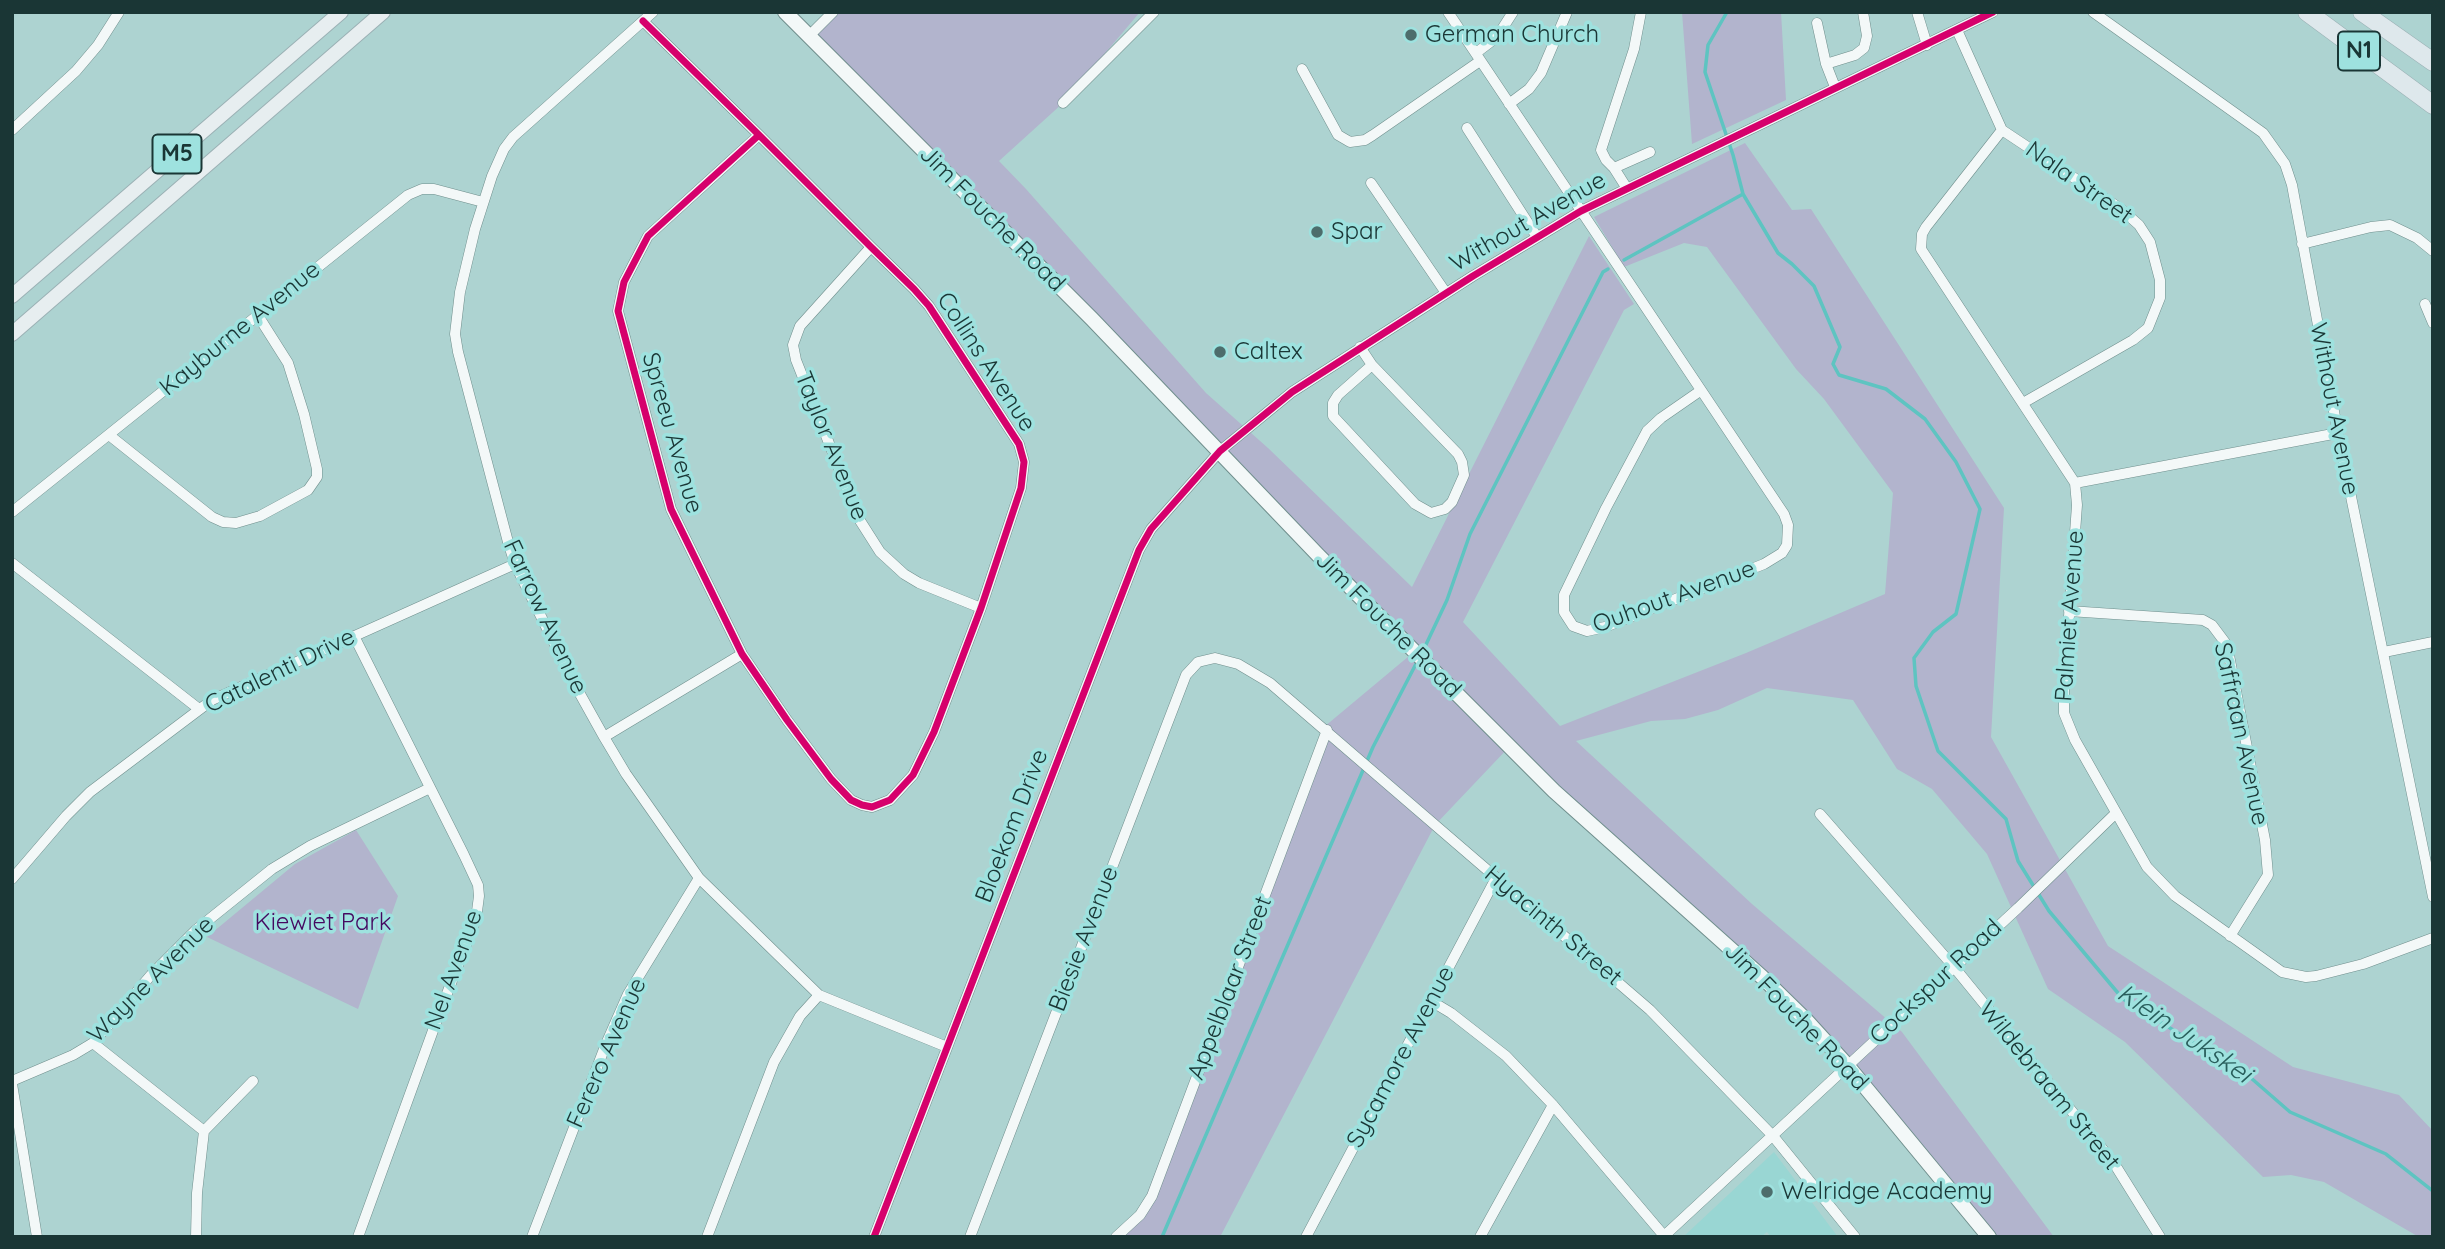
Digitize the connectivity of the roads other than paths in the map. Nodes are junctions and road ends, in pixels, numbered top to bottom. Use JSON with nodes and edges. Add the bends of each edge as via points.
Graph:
{"nodes":[{"id":1,"x":119,"y":12,"type":"edge"},
{"id":2,"x":341,"y":12,"type":"edge"},
{"id":3,"x":383,"y":12,"type":"edge"},
{"id":4,"x":653,"y":12,"type":"edge"},
{"id":5,"x":785,"y":12,"type":"edge"},
{"id":6,"x":832,"y":12,"type":"edge"},
{"id":7,"x":1154,"y":12,"type":"edge"},
{"id":8,"x":1448,"y":12,"type":"edge"},
{"id":9,"x":1513,"y":12,"type":"edge"},
{"id":10,"x":1567,"y":12,"type":"edge"},
{"id":11,"x":1641,"y":12,"type":"edge"},
{"id":12,"x":1863,"y":12,"type":"edge"},
{"id":13,"x":1917,"y":12,"type":"edge"},
{"id":14,"x":1993,"y":12,"type":"edge"},
{"id":15,"x":2093,"y":12,"type":"edge"},
{"id":16,"x":2307,"y":12,"type":"edge"},
{"id":17,"x":2362,"y":12,"type":"edge"},
{"id":18,"x":643,"y":20,"type":"junction"},
{"id":19,"x":1817,"y":23,"type":"dead end"},
{"id":20,"x":1957,"y":30,"type":"junction"},
{"id":21,"x":809,"y":36,"type":"junction"},
{"id":22,"x":1927,"y":45,"type":"junction"},
{"id":23,"x":1478,"y":57,"type":"junction"},
{"id":24,"x":2433,"y":62,"type":"edge"},
{"id":25,"x":1826,"y":64,"type":"junction"},
{"id":26,"x":1301,"y":69,"type":"dead end"},
{"id":27,"x":1835,"y":87,"type":"junction"},
{"id":28,"x":1063,"y":103,"type":"dead end"},
{"id":29,"x":1509,"y":104,"type":"junction"},
{"id":30,"x":2433,"y":105,"type":"edge"},
{"id":31,"x":1467,"y":128,"type":"dead end"},
{"id":32,"x":12,"y":130,"type":"edge"},
{"id":33,"x":2002,"y":130,"type":"junction"},
{"id":34,"x":760,"y":135,"type":"junction"},
{"id":35,"x":1650,"y":152,"type":"dead end"},
{"id":36,"x":1614,"y":168,"type":"junction"},
{"id":37,"x":1371,"y":183,"type":"dead end"},
{"id":38,"x":1626,"y":187,"type":"junction"},
{"id":39,"x":484,"y":202,"type":"junction"},
{"id":40,"x":1581,"y":211,"type":"junction"},
{"id":41,"x":1537,"y":237,"type":"junction"},
{"id":42,"x":2302,"y":244,"type":"junction"},
{"id":43,"x":871,"y":247,"type":"junction"},
{"id":44,"x":2433,"y":251,"type":"edge"},
{"id":45,"x":1446,"y":293,"type":"junction"},
{"id":46,"x":12,"y":296,"type":"edge"},
{"id":47,"x":2425,"y":304,"type":"dead end"},
{"id":48,"x":257,"y":314,"type":"junction"},
{"id":49,"x":2433,"y":323,"type":"edge"},
{"id":50,"x":12,"y":334,"type":"edge"},
{"id":51,"x":1360,"y":346,"type":"junction"},
{"id":52,"x":1372,"y":365,"type":"junction"},
{"id":53,"x":1700,"y":391,"type":"junction"},
{"id":54,"x":2023,"y":403,"type":"junction"},
{"id":55,"x":2338,"y":433,"type":"junction"},
{"id":56,"x":109,"y":435,"type":"junction"},
{"id":57,"x":1220,"y":451,"type":"junction"},
{"id":58,"x":2075,"y":483,"type":"junction"},
{"id":59,"x":12,"y":512,"type":"edge"},
{"id":60,"x":12,"y":563,"type":"edge"},
{"id":61,"x":515,"y":564,"type":"junction"},
{"id":62,"x":981,"y":608,"type":"junction"},
{"id":63,"x":2069,"y":611,"type":"junction"},
{"id":64,"x":354,"y":635,"type":"junction"},
{"id":65,"x":2433,"y":642,"type":"edge"},
{"id":66,"x":2384,"y":652,"type":"junction"},
{"id":67,"x":742,"y":654,"type":"junction"},
{"id":68,"x":1215,"y":658,"type":"joint"},
{"id":69,"x":199,"y":709,"type":"junction"},
{"id":70,"x":1327,"y":730,"type":"junction"},
{"id":71,"x":604,"y":737,"type":"junction"},
{"id":72,"x":430,"y":788,"type":"junction"},
{"id":73,"x":881,"y":805,"type":"joint"},
{"id":74,"x":2116,"y":813,"type":"junction"},
{"id":75,"x":1820,"y":814,"type":"dead end"},
{"id":76,"x":699,"y":878,"type":"junction"},
{"id":77,"x":1496,"y":878,"type":"junction"},
{"id":78,"x":12,"y":879,"type":"edge"},
{"id":79,"x":2433,"y":897,"type":"edge"},
{"id":80,"x":2230,"y":936,"type":"junction"},
{"id":81,"x":2433,"y":938,"type":"edge"},
{"id":82,"x":1954,"y":967,"type":"junction"},
{"id":83,"x":819,"y":995,"type":"junction"},
{"id":84,"x":1430,"y":1001,"type":"junction"},
{"id":85,"x":93,"y":1043,"type":"junction"},
{"id":86,"x":947,"y":1047,"type":"junction"},
{"id":87,"x":1847,"y":1065,"type":"junction"},
{"id":88,"x":253,"y":1081,"type":"dead end"},
{"id":89,"x":12,"y":1083,"type":"edge"},
{"id":90,"x":1553,"y":1105,"type":"junction"},
{"id":91,"x":204,"y":1131,"type":"junction"},
{"id":92,"x":1773,"y":1136,"type":"junction"},
{"id":93,"x":1664,"y":1236,"type":"edge"},
{"id":94,"x":37,"y":1237,"type":"edge"},
{"id":95,"x":196,"y":1237,"type":"edge"},
{"id":96,"x":358,"y":1237,"type":"edge"},
{"id":97,"x":532,"y":1237,"type":"edge"},
{"id":98,"x":707,"y":1237,"type":"edge"},
{"id":99,"x":874,"y":1237,"type":"edge"},
{"id":100,"x":970,"y":1237,"type":"edge"},
{"id":101,"x":1116,"y":1237,"type":"edge"},
{"id":102,"x":1306,"y":1237,"type":"edge"},
{"id":103,"x":1480,"y":1237,"type":"edge"},
{"id":104,"x":1855,"y":1237,"type":"edge"},
{"id":105,"x":1989,"y":1237,"type":"edge"},
{"id":106,"x":2160,"y":1237,"type":"edge"}],
"edges":[{"from":1,"to":32,"type":"street","via":[[76,71]]},
{"from":2,"to":46,"type":"main road","number":"M5"},
{"from":3,"to":50,"type":"main road","number":"M5"},
{"from":4,"to":18,"type":"street","name":"Farrow Avenue"},
{"from":5,"to":21,"type":"street","name":"Jim Fouche Road"},
{"from":6,"to":21,"type":"street"},
{"from":7,"to":28,"type":"street"},
{"from":8,"to":23,"type":"street","name":"Ouhout Avenue"},
{"from":9,"to":23,"type":"street"},
{"from":10,"to":29,"type":"street","via":[[1541,73]]},
{"from":11,"to":36,"type":"street","via":[[1634,49],[1601,150]]},
{"from":12,"to":25,"type":"street","via":[[1864,48]]},
{"from":13,"to":22,"type":"street"},
{"from":14,"to":20,"type":"street","name":"Without Avenue"},
{"from":15,"to":42,"type":"street","name":"Without Avenue","via":[[2263,134],[2286,164]]},
{"from":16,"to":30,"type":"highway","number":"N1"},
{"from":17,"to":24,"type":"highway","number":"N1"},
{"from":18,"to":34,"type":"street","name":"Collins Avenue"},
{"from":18,"to":39,"type":"street","name":"Farrow Avenue","via":[[513,136]]},
{"from":19,"to":25,"type":"street"},
{"from":20,"to":22,"type":"street","name":"Without Avenue"},
{"from":20,"to":33,"type":"street","name":"Nala Street"},
{"from":21,"to":57,"type":"street","name":"Jim Fouche Road"},
{"from":22,"to":27,"type":"street","name":"Without Avenue"},
{"from":23,"to":26,"type":"street","via":[[1373,135],[1350,142],[1338,135]]},
{"from":23,"to":29,"type":"street","name":"Ouhout Avenue"},
{"from":25,"to":27,"type":"street"},
{"from":27,"to":38,"type":"street","name":"Without Avenue"},
{"from":29,"to":40,"type":"street","name":"Ouhout Avenue"},
{"from":31,"to":41,"type":"street"},
{"from":33,"to":54,"type":"street","via":[[1926,227],[1921,249]]},
{"from":33,"to":54,"type":"street","name":"Nala Street","via":[[2139,225],[2150,242],[2160,280],[2160,298],[2148,328]]},
{"from":34,"to":43,"type":"street","name":"Collins Avenue"},
{"from":34,"to":67,"type":"street","name":"Spreeu Avenue","via":[[649,236],[624,282],[618,311],[671,509]]},
{"from":35,"to":36,"type":"street"},
{"from":36,"to":38,"type":"street"},
{"from":37,"to":45,"type":"street"},
{"from":38,"to":40,"type":"street","name":"Without Avenue"},
{"from":39,"to":48,"type":"street","name":"Kayburne Avenue","via":[[434,189],[408,195]]},
{"from":39,"to":61,"type":"street","name":"Farrow Avenue","via":[[460,292],[455,334]]},
{"from":40,"to":41,"type":"street","name":"Without Avenue"},
{"from":40,"to":53,"type":"street","name":"Ouhout Avenue"},
{"from":41,"to":45,"type":"street","name":"Without Avenue"},
{"from":42,"to":44,"type":"street","via":[[2390,225]]},
{"from":42,"to":55,"type":"street","name":"Without Avenue"},
{"from":43,"to":62,"type":"street","name":"Collins Avenue","via":[[929,306],[1019,443],[1024,462],[1021,488]]},
{"from":43,"to":62,"type":"street","name":"Taylor Avenue","via":[[800,326],[793,345],[796,360],[859,519],[880,552],[919,583]]},
{"from":45,"to":51,"type":"street","name":"Without Avenue"},
{"from":47,"to":49,"type":"street"},
{"from":48,"to":56,"type":"street","name":"Kayburne Avenue"},
{"from":48,"to":56,"type":"street","via":[[288,363],[304,414],[317,469],[308,490],[260,516],[223,522]]},
{"from":51,"to":52,"type":"street"},
{"from":51,"to":57,"type":"street","name":"Without Avenue","via":[[1292,392]]},
{"from":52,"to":52,"type":"street","via":[[1338,395],[1332,403],[1333,416],[1415,504],[1431,513],[1445,509],[1464,475],[1458,454]]},
{"from":53,"to":53,"type":"street","name":"Ouhout Avenue","via":[[1784,514],[1787,545],[1764,564],[1605,627],[1587,631],[1573,626],[1564,612],[1564,595],[1647,431]]},
{"from":54,"to":58,"type":"street"},
{"from":55,"to":58,"type":"street"},
{"from":55,"to":66,"type":"street","name":"Without Avenue"},
{"from":56,"to":59,"type":"street","name":"Kayburne Avenue"},
{"from":57,"to":86,"type":"street","name":"Bloekom Drive","via":[[1151,529],[1139,550]]},
{"from":57,"to":87,"type":"street","name":"Jim Fouche Road","via":[[1554,790],[1762,977]]},
{"from":58,"to":63,"type":"street","name":"Palmiet Avenue"},
{"from":60,"to":69,"type":"street"},
{"from":61,"to":64,"type":"street","name":"Catalenti Drive"},
{"from":61,"to":71,"type":"street","name":"Farrow Avenue"},
{"from":62,"to":73,"type":"street","name":"Collins Avenue","via":[[924,755],[913,775]]},
{"from":63,"to":74,"type":"street","name":"Palmiet Avenue","via":[[2064,713]]},
{"from":63,"to":80,"type":"street","name":"Saffraan Avenue","via":[[2203,620],[2227,645],[2268,875]]},
{"from":64,"to":69,"type":"street","name":"Catalenti Drive"},
{"from":64,"to":72,"type":"street","name":"Nel Avenue"},
{"from":65,"to":66,"type":"street"},
{"from":66,"to":79,"type":"street","name":"Without Avenue"},
{"from":67,"to":71,"type":"street"},
{"from":67,"to":73,"type":"street","name":"Spreeu Avenue","via":[[831,779],[862,806]]},
{"from":68,"to":70,"type":"street","name":"Hyacinth Street","via":[[1238,664],[1270,683]]},
{"from":68,"to":100,"type":"street","name":"Biesie Avenue","via":[[1198,662],[1186,675]]},
{"from":69,"to":78,"type":"street","name":"Catalenti Drive","via":[[90,792]]},
{"from":70,"to":77,"type":"street","name":"Hyacinth Street"},
{"from":70,"to":101,"type":"street","name":"Appelblaar Street","via":[[1152,1196],[1140,1215]]},
{"from":71,"to":76,"type":"street","name":"Farrow Avenue"},
{"from":72,"to":85,"type":"street","name":"Wayne Avenue","via":[[272,869],[196,930]]},
{"from":72,"to":96,"type":"street","name":"Nel Avenue","via":[[478,885],[479,908]]},
{"from":74,"to":80,"type":"street","name":"Palmiet Avenue","via":[[2160,882]]},
{"from":74,"to":82,"type":"street","name":"Cockspur Road"},
{"from":75,"to":82,"type":"street","name":"Wildebraam Street"},
{"from":76,"to":83,"type":"street","name":"Farrow Avenue"},
{"from":76,"to":97,"type":"street","name":"Ferero Avenue","via":[[628,994]]},
{"from":77,"to":84,"type":"street","name":"Sycamore Avenue"},
{"from":77,"to":92,"type":"street","name":"Hyacinth Street","via":[[1650,1010]]},
{"from":80,"to":81,"type":"street","name":"Palmiet Avenue","via":[[2282,972],[2306,977],[2363,964]]},
{"from":82,"to":87,"type":"street","name":"Cockspur Road"},
{"from":82,"to":106,"type":"street","name":"Wildebraam Street","via":[[2117,1168]]},
{"from":83,"to":86,"type":"street","name":"Farrow Avenue"},
{"from":83,"to":98,"type":"street","via":[[800,1016],[774,1062]]},
{"from":84,"to":90,"type":"street","via":[[1506,1056]]},
{"from":84,"to":102,"type":"street","name":"Sycamore Avenue"},
{"from":85,"to":89,"type":"street","name":"Wayne Avenue"},
{"from":85,"to":91,"type":"street"},
{"from":86,"to":99,"type":"street","name":"Bloekom Drive"},
{"from":87,"to":92,"type":"street","name":"Cockspur Road"},
{"from":87,"to":105,"type":"street","name":"Jim Fouche Road"},
{"from":88,"to":91,"type":"street"},
{"from":89,"to":94,"type":"street"},
{"from":90,"to":93,"type":"street"},
{"from":90,"to":103,"type":"street"},
{"from":91,"to":95,"type":"street"},
{"from":92,"to":93,"type":"street","name":"Cockspur Road"},
{"from":92,"to":104,"type":"street","name":"Hyacinth Street"}]}
